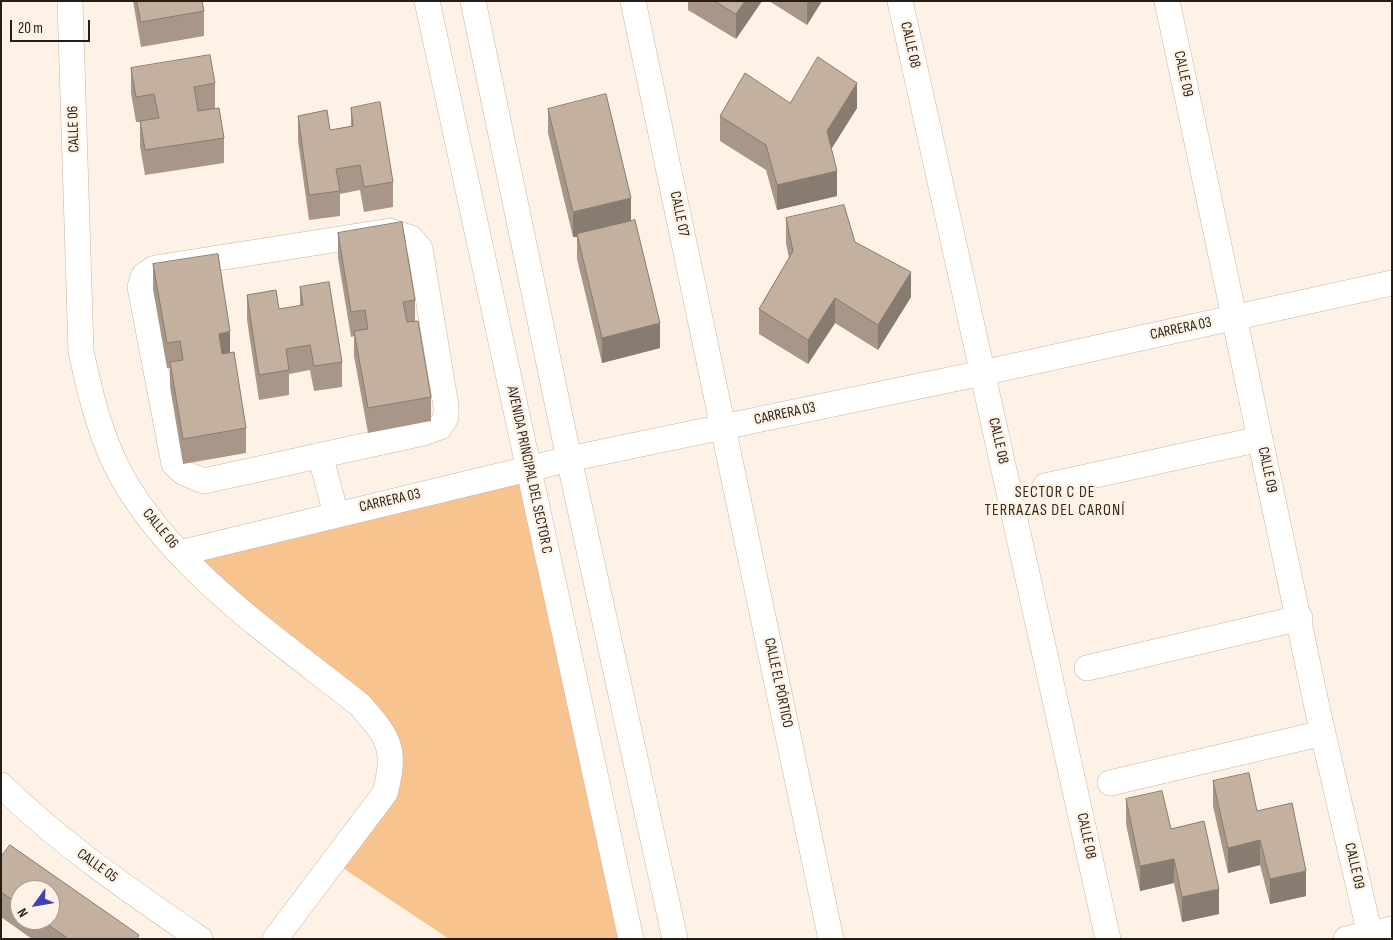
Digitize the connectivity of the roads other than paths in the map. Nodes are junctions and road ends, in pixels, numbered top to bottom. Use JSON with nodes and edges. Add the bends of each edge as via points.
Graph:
{"nodes":[{"id":1,"x":70,"y":1,"type":"edge"},
{"id":2,"x":427,"y":1,"type":"edge"},
{"id":3,"x":473,"y":1,"type":"edge"},
{"id":4,"x":633,"y":1,"type":"edge"},
{"id":5,"x":900,"y":1,"type":"edge"},
{"id":6,"x":1167,"y":1,"type":"edge"},
{"id":7,"x":1392,"y":283,"type":"edge"},
{"id":8,"x":1234,"y":318,"type":"junction"},
{"id":9,"x":982,"y":373,"type":"junction"},
{"id":10,"x":724,"y":427,"type":"junction"},
{"id":11,"x":1260,"y":439,"type":"junction"},
{"id":12,"x":320,"y":455,"type":"junction"},
{"id":13,"x":569,"y":460,"type":"junction"},
{"id":14,"x":529,"y":469,"type":"junction"},
{"id":15,"x":1045,"y":486,"type":"dead end"},
{"id":16,"x":336,"y":514,"type":"junction"},
{"id":17,"x":180,"y":553,"type":"junction"},
{"id":18,"x":1300,"y":618,"type":"junction"},
{"id":19,"x":1087,"y":668,"type":"dead end"},
{"id":20,"x":1323,"y":733,"type":"junction"},
{"id":21,"x":1110,"y":783,"type":"dead end"},
{"id":22,"x":1,"y":785,"type":"edge"},
{"id":23,"x":1378,"y":934,"type":"edge"},
{"id":24,"x":200,"y":939,"type":"edge"},
{"id":25,"x":275,"y":939,"type":"edge"},
{"id":26,"x":631,"y":939,"type":"edge"},
{"id":27,"x":675,"y":939,"type":"edge"},
{"id":28,"x":831,"y":939,"type":"edge"},
{"id":29,"x":1108,"y":939,"type":"edge"},
{"id":30,"x":1346,"y":939,"type":"edge"}],
"edges":[{"from":1,"to":17,"type":"street","name":"CALLE 06","via":[[81,351],[93,402],[122,476],[139,504]]},
{"from":2,"to":14,"type":"street","name":"AVENIDA PRINCIPAL DEL SECTOR C"},
{"from":3,"to":13,"type":"street"},
{"from":4,"to":10,"type":"street","name":"CALLE 07"},
{"from":5,"to":9,"type":"street","name":"CALLE 08"},
{"from":6,"to":8,"type":"street","name":"CALLE 09"},
{"from":7,"to":8,"type":"street","name":"CARRERA 03"},
{"from":8,"to":9,"type":"street","name":"CARRERA 03"},
{"from":8,"to":11,"type":"street","name":"CALLE 09"},
{"from":9,"to":10,"type":"street","name":"CARRERA 03"},
{"from":9,"to":29,"type":"street","name":"CALLE 08"},
{"from":10,"to":13,"type":"street","name":"CARRERA 03"},
{"from":10,"to":28,"type":"street","name":"CALLE EL PÓRTICO"},
{"from":11,"to":15,"type":"street"},
{"from":11,"to":18,"type":"street","name":"CALLE 09"},
{"from":12,"to":12,"type":"street","via":[[424,433],[440,427],[446,417],[420,249],[411,238],[390,231],[155,268],[144,275],[140,287],[174,464],[184,473],[204,481]]},
{"from":12,"to":16,"type":"street"},
{"from":13,"to":14,"type":"street","name":"CARRERA 03"},
{"from":13,"to":27,"type":"street"},
{"from":14,"to":16,"type":"street","name":"CARRERA 03"},
{"from":14,"to":26,"type":"street","name":"AVENIDA PRINCIPAL DEL SECTOR C"},
{"from":16,"to":17,"type":"street","name":"CARRERA 03"},
{"from":17,"to":25,"type":"street","name":"CALLE 06","via":[[254,620],[360,704],[389,746],[391,769],[385,793]]},
{"from":18,"to":19,"type":"street"},
{"from":18,"to":20,"type":"street","name":"CALLE 09"},
{"from":20,"to":21,"type":"street"},
{"from":20,"to":23,"type":"street","name":"CALLE 09"},
{"from":22,"to":24,"type":"street","name":"CALLE 05","via":[[69,846]]},
{"from":23,"to":30,"type":"street"}]}
